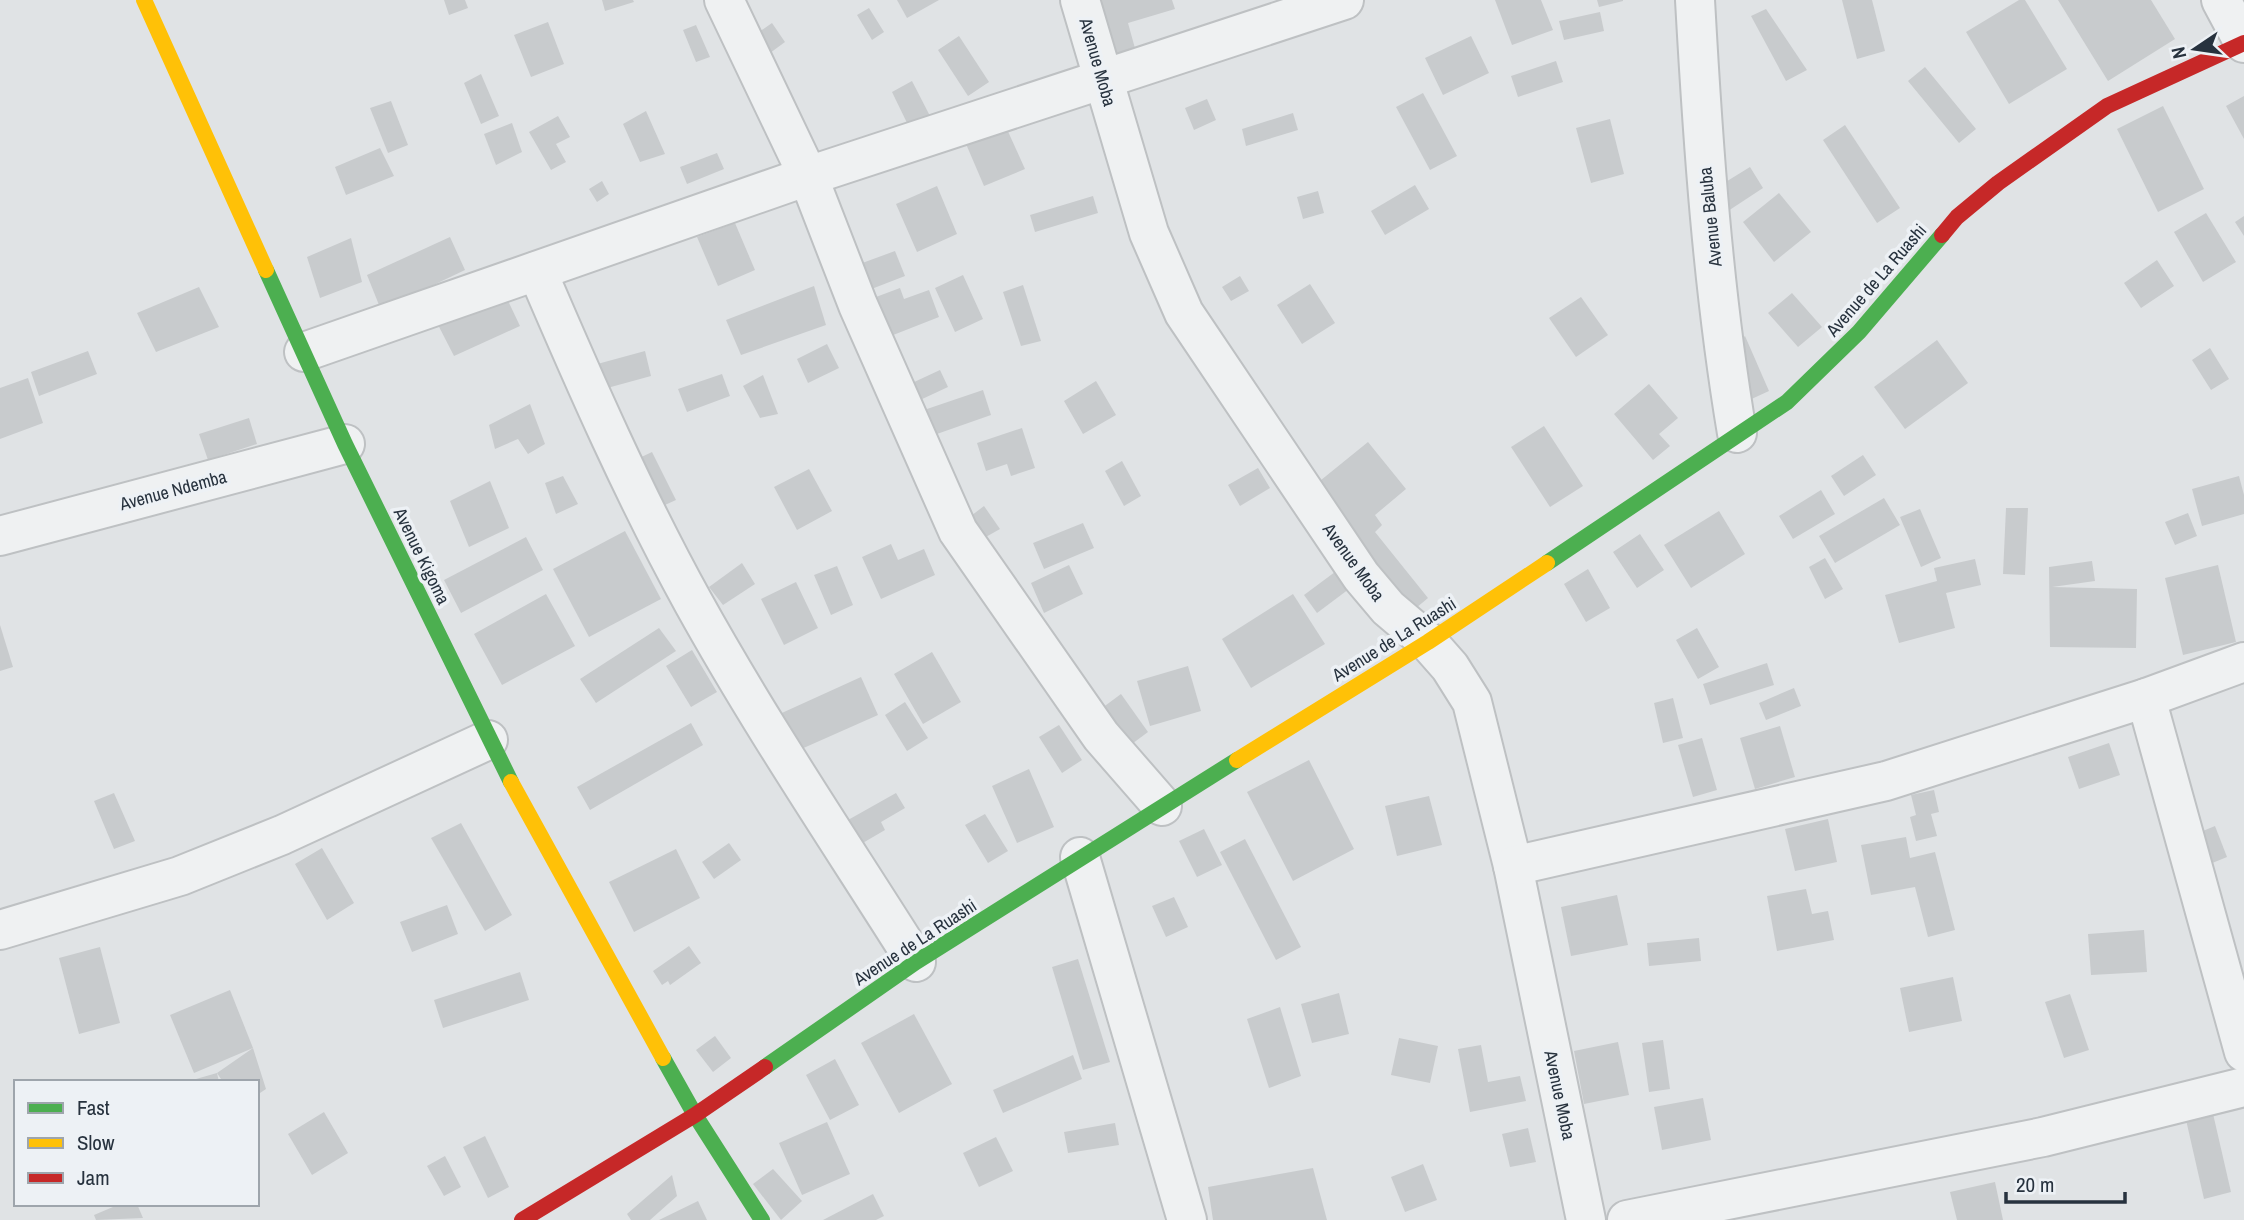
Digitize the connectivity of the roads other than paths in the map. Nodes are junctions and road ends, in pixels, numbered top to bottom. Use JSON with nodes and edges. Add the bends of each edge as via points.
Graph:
{"nodes":[{"id":1,"x":144,"y":0,"type":"edge"},
{"id":2,"x":724,"y":0,"type":"edge"},
{"id":3,"x":1080,"y":0,"type":"edge"},
{"id":4,"x":1344,"y":0,"type":"edge"},
{"id":5,"x":1695,"y":0,"type":"edge"},
{"id":6,"x":2221,"y":0,"type":"edge"},
{"id":7,"x":2244,"y":43,"type":"edge"},
{"id":8,"x":1103,"y":82,"type":"junction"},
{"id":9,"x":808,"y":177,"type":"junction"},
{"id":10,"x":537,"y":271,"type":"junction"},
{"id":11,"x":304,"y":352,"type":"junction"},
{"id":12,"x":1737,"y":433,"type":"junction"},
{"id":13,"x":345,"y":444,"type":"junction"},
{"id":14,"x":0,"y":536,"type":"edge"},
{"id":15,"x":1428,"y":642,"type":"junction"},
{"id":16,"x":2244,"y":662,"type":"edge"},
{"id":17,"x":2146,"y":698,"type":"junction"},
{"id":18,"x":488,"y":740,"type":"junction"},
{"id":19,"x":1161,"y":806,"type":"junction"},
{"id":20,"x":1080,"y":858,"type":"junction"},
{"id":21,"x":1513,"y":866,"type":"junction"},
{"id":22,"x":0,"y":930,"type":"edge"},
{"id":23,"x":916,"y":962,"type":"junction"},
{"id":24,"x":2244,"y":1052,"type":"edge"},
{"id":25,"x":2244,"y":1087,"type":"edge"},
{"id":26,"x":695,"y":1115,"type":"junction"},
{"id":27,"x":523,"y":1220,"type":"edge"},
{"id":28,"x":762,"y":1220,"type":"edge"},
{"id":29,"x":1187,"y":1220,"type":"edge"},
{"id":30,"x":1586,"y":1220,"type":"edge"},
{"id":31,"x":1627,"y":1220,"type":"edge"}],
"edges":[{"from":1,"to":11,"type":"street","name":"Avenue Kigoma"},
{"from":2,"to":9,"type":"street"},
{"from":3,"to":8,"type":"street","name":"Avenue Moba"},
{"from":4,"to":8,"type":"street"},
{"from":5,"to":12,"type":"street","name":"Avenue Baluba","via":[[1706,188]]},
{"from":6,"to":7,"type":"street"},
{"from":7,"to":12,"type":"street","name":"Avenue de La Ruashi","via":[[2107,106],[1998,183],[1937,239],[1859,332],[1787,402]]},
{"from":8,"to":9,"type":"street"},
{"from":8,"to":15,"type":"street","name":"Avenue Moba","via":[[1149,233],[1184,313],[1361,576],[1388,608]]},
{"from":9,"to":10,"type":"street"},
{"from":9,"to":19,"type":"street","via":[[858,305],[958,531],[1101,736]]},
{"from":10,"to":11,"type":"street"},
{"from":10,"to":23,"type":"street","via":[[614,451],[693,602]]},
{"from":11,"to":13,"type":"street","name":"Avenue Kigoma"},
{"from":12,"to":15,"type":"street","name":"Avenue de La Ruashi"},
{"from":13,"to":14,"type":"street","name":"Avenue Ndemba"},
{"from":13,"to":18,"type":"street","name":"Avenue Kigoma"},
{"from":15,"to":19,"type":"street","name":"Avenue de La Ruashi"},
{"from":15,"to":21,"type":"street","name":"Avenue Moba","via":[[1472,702]]},
{"from":16,"to":17,"type":"street"},
{"from":17,"to":21,"type":"street","via":[[1886,781]]},
{"from":17,"to":24,"type":"street"},
{"from":18,"to":22,"type":"street","via":[[282,835],[180,876]]},
{"from":18,"to":26,"type":"street","name":"Avenue Kigoma"},
{"from":19,"to":20,"type":"street","name":"Avenue de La Ruashi"},
{"from":20,"to":23,"type":"street","name":"Avenue de La Ruashi"},
{"from":20,"to":29,"type":"street"},
{"from":21,"to":30,"type":"street","name":"Avenue Moba"},
{"from":23,"to":26,"type":"street","name":"Avenue de La Ruashi"},
{"from":25,"to":31,"type":"street","via":[[2043,1137]]},
{"from":26,"to":27,"type":"street","name":"Avenue de La Ruashi"},
{"from":26,"to":28,"type":"street","name":"Avenue Kigoma"}]}
